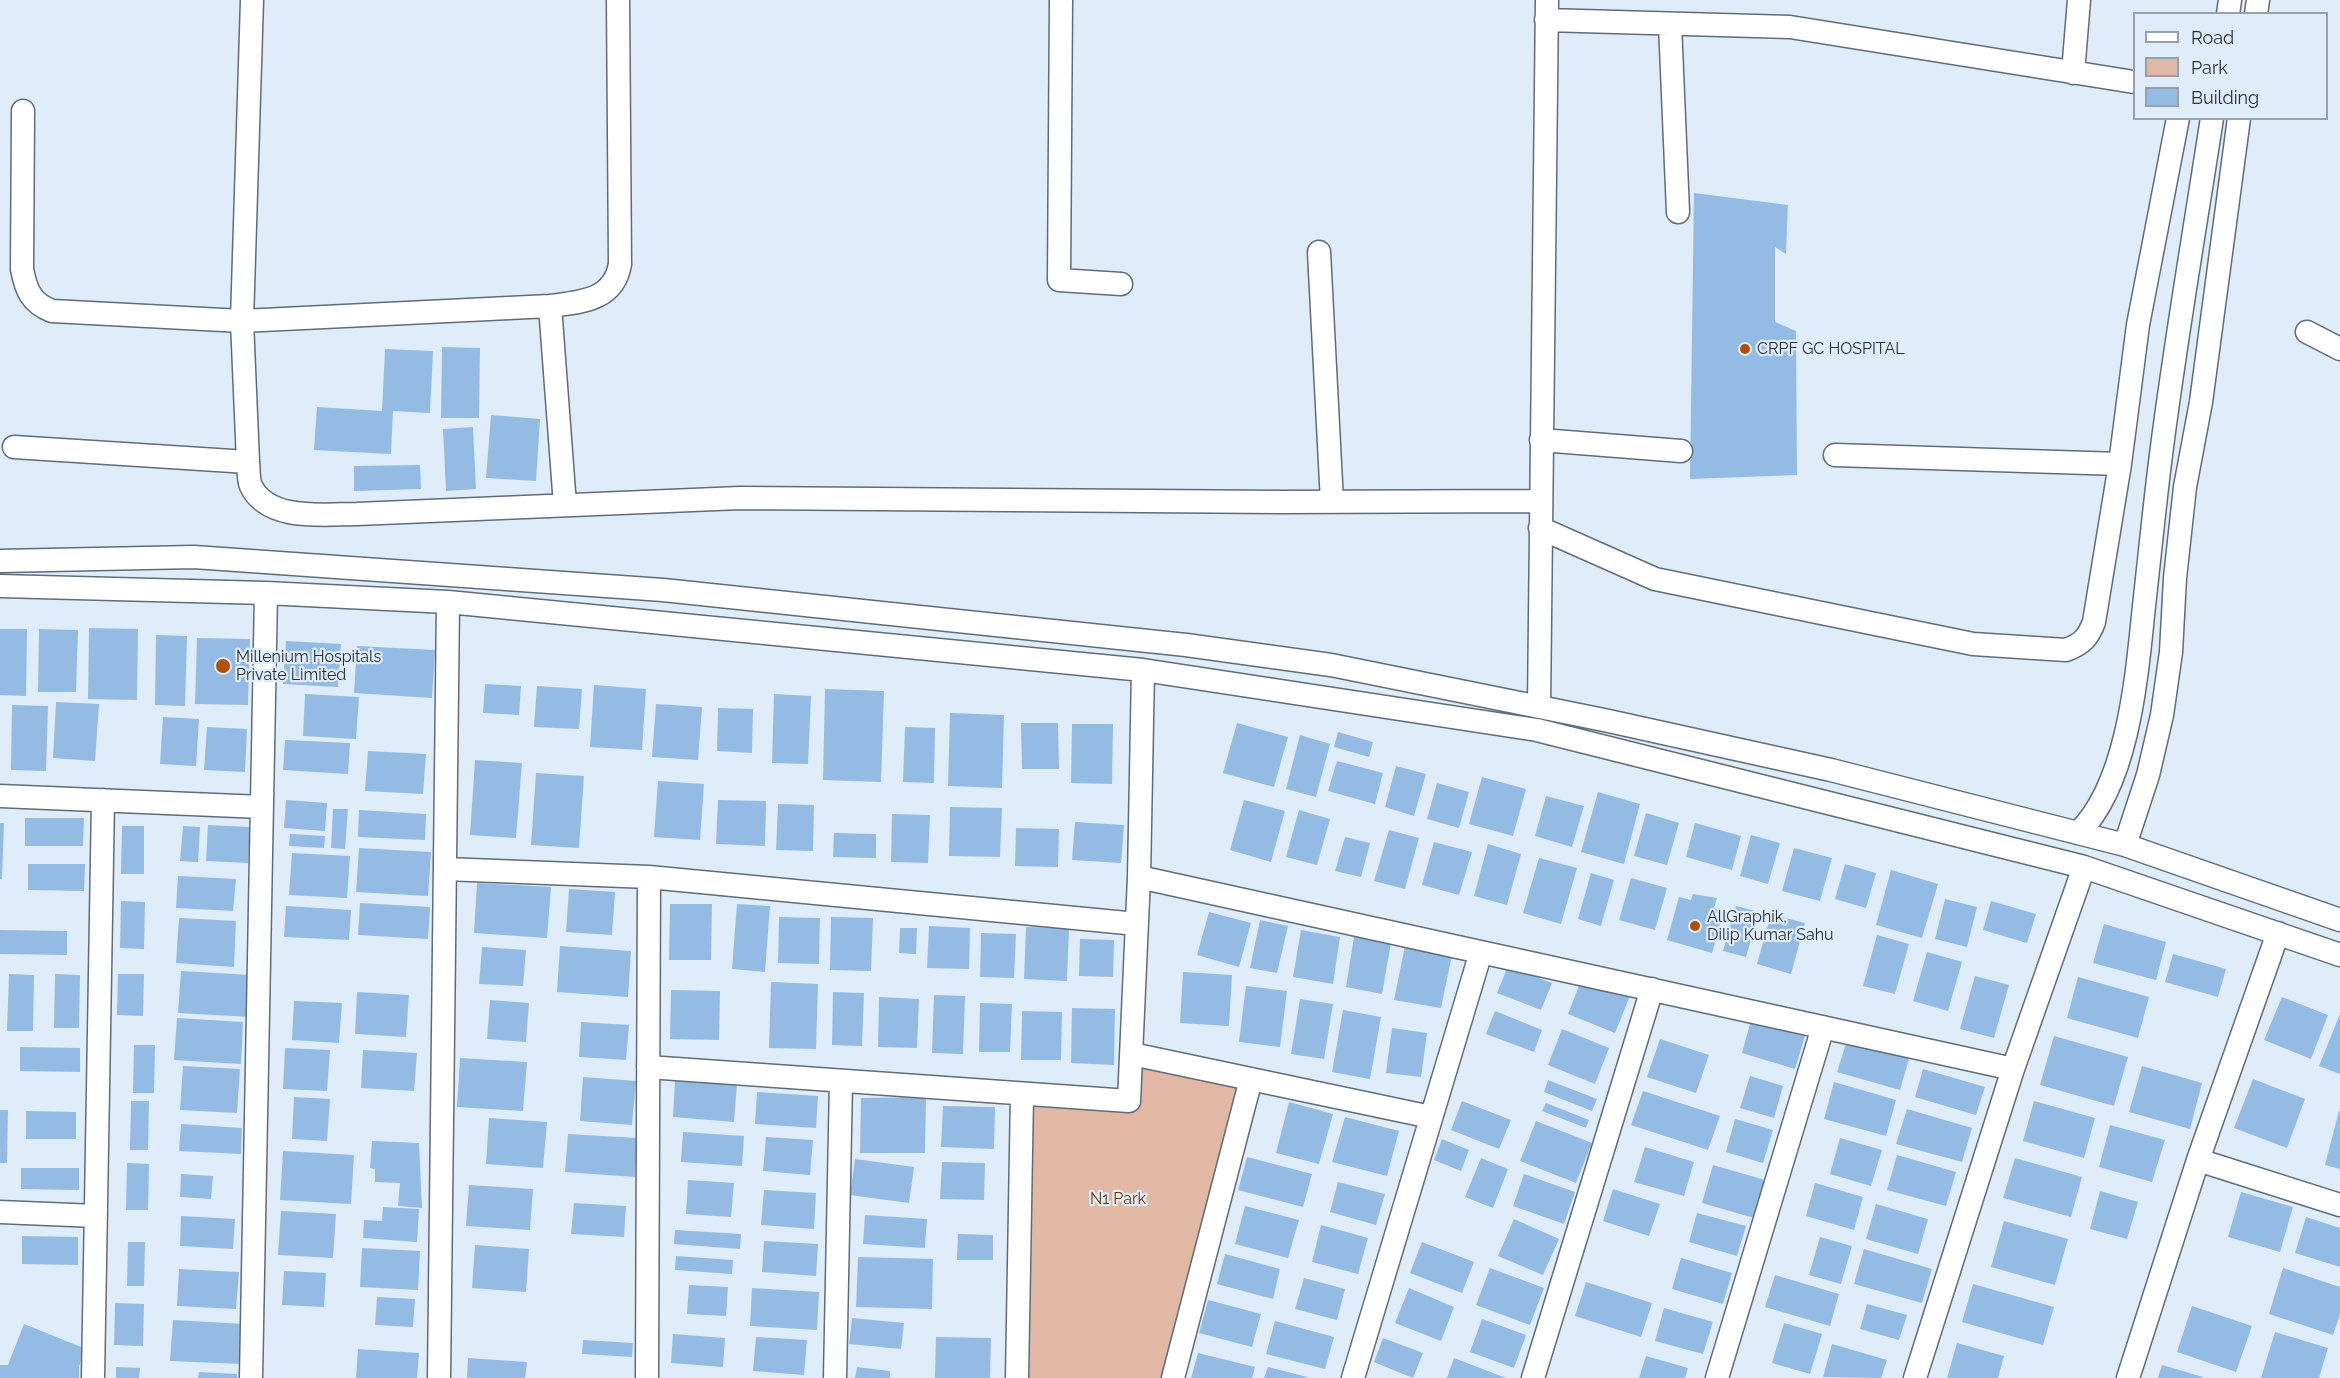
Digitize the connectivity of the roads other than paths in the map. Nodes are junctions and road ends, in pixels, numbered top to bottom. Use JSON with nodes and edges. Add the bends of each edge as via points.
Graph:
{"nodes":[{"id":1,"x":252,"y":0,"type":"edge"},
{"id":2,"x":618,"y":0,"type":"edge"},
{"id":3,"x":1061,"y":0,"type":"edge"},
{"id":4,"x":2079,"y":0,"type":"edge"},
{"id":5,"x":1546,"y":10,"type":"edge"},
{"id":6,"x":1670,"y":24,"type":"junction"},
{"id":7,"x":2073,"y":73,"type":"junction"},
{"id":8,"x":2133,"y":82,"type":"edge"},
{"id":9,"x":23,"y":111,"type":"dead end"},
{"id":10,"x":2178,"y":120,"type":"edge"},
{"id":11,"x":2212,"y":120,"type":"edge"},
{"id":12,"x":2239,"y":120,"type":"edge"},
{"id":13,"x":1678,"y":212,"type":"dead end"},
{"id":14,"x":1320,"y":252,"type":"dead end"},
{"id":15,"x":1121,"y":284,"type":"dead end"},
{"id":16,"x":550,"y":306,"type":"junction"},
{"id":17,"x":242,"y":321,"type":"junction"},
{"id":18,"x":2307,"y":332,"type":"dead end"},
{"id":19,"x":2340,"y":349,"type":"edge"},
{"id":20,"x":1541,"y":440,"type":"junction"},
{"id":21,"x":14,"y":447,"type":"dead end"},
{"id":22,"x":1681,"y":452,"type":"dead end"},
{"id":23,"x":1835,"y":455,"type":"dead end"},
{"id":24,"x":248,"y":462,"type":"junction"},
{"id":25,"x":2120,"y":464,"type":"junction"},
{"id":26,"x":1540,"y":501,"type":"junction"},
{"id":27,"x":1332,"y":502,"type":"junction"},
{"id":28,"x":565,"y":505,"type":"junction"},
{"id":29,"x":1540,"y":528,"type":"junction"},
{"id":30,"x":0,"y":561,"type":"edge"},
{"id":31,"x":589,"y":585,"type":"junction"},
{"id":32,"x":0,"y":586,"type":"edge"},
{"id":33,"x":266,"y":593,"type":"junction"},
{"id":34,"x":448,"y":602,"type":"junction"},
{"id":35,"x":585,"y":615,"type":"junction"},
{"id":36,"x":1143,"y":670,"type":"junction"},
{"id":37,"x":1539,"y":706,"type":"junction"},
{"id":38,"x":0,"y":796,"type":"edge"},
{"id":39,"x":104,"y":800,"type":"junction"},
{"id":40,"x":1956,"y":802,"type":"junction"},
{"id":41,"x":262,"y":807,"type":"junction"},
{"id":42,"x":1948,"y":832,"type":"junction"},
{"id":43,"x":2078,"y":833,"type":"junction"},
{"id":44,"x":2125,"y":845,"type":"junction"},
{"id":45,"x":2084,"y":867,"type":"junction"},
{"id":46,"x":445,"y":869,"type":"junction"},
{"id":47,"x":649,"y":877,"type":"junction"},
{"id":48,"x":1139,"y":877,"type":"junction"},
{"id":49,"x":2340,"y":920,"type":"edge"},
{"id":50,"x":1137,"y":924,"type":"junction"},
{"id":51,"x":2278,"y":933,"type":"junction"},
{"id":52,"x":1481,"y":952,"type":"junction"},
{"id":53,"x":2334,"y":953,"type":"edge"},
{"id":54,"x":1652,"y":989,"type":"junction"},
{"id":55,"x":1823,"y":1027,"type":"junction"},
{"id":56,"x":1132,"y":1054,"type":"junction"},
{"id":57,"x":648,"y":1067,"type":"junction"},
{"id":58,"x":2013,"y":1069,"type":"junction"},
{"id":59,"x":1251,"y":1079,"type":"junction"},
{"id":60,"x":841,"y":1081,"type":"junction"},
{"id":61,"x":1022,"y":1094,"type":"junction"},
{"id":62,"x":1431,"y":1117,"type":"junction"},
{"id":63,"x":2198,"y":1160,"type":"junction"},
{"id":64,"x":2340,"y":1205,"type":"edge"},
{"id":65,"x":0,"y":1212,"type":"edge"},
{"id":66,"x":96,"y":1216,"type":"junction"},
{"id":67,"x":93,"y":1378,"type":"edge"},
{"id":68,"x":251,"y":1378,"type":"edge"},
{"id":69,"x":439,"y":1378,"type":"edge"},
{"id":70,"x":647,"y":1378,"type":"edge"},
{"id":71,"x":835,"y":1378,"type":"edge"},
{"id":72,"x":1017,"y":1378,"type":"edge"},
{"id":73,"x":1173,"y":1378,"type":"edge"},
{"id":74,"x":1353,"y":1378,"type":"edge"},
{"id":75,"x":1533,"y":1378,"type":"edge"},
{"id":76,"x":1717,"y":1378,"type":"edge"},
{"id":77,"x":1915,"y":1378,"type":"edge"},
{"id":78,"x":2128,"y":1378,"type":"edge"}],
"edges":[{"from":1,"to":17,"type":"street"},
{"from":2,"to":16,"type":"street","via":[[619,274],[595,299]]},
{"from":3,"to":15,"type":"street","via":[[1059,280]]},
{"from":4,"to":7,"type":"street"},
{"from":5,"to":6,"type":"street"},
{"from":5,"to":20,"type":"street"},
{"from":6,"to":7,"type":"street","via":[[1790,27]]},
{"from":6,"to":13,"type":"street"},
{"from":7,"to":8,"type":"street"},
{"from":9,"to":17,"type":"street","via":[[22,269],[31,298],[52,311]]},
{"from":10,"to":25,"type":"street","via":[[2138,325]]},
{"from":11,"to":43,"type":"street","via":[[2162,447],[2136,685],[2124,740],[2103,800]]},
{"from":12,"to":44,"type":"street","via":[[2186,487],[2162,715],[2148,776]]},
{"from":14,"to":27,"type":"street"},
{"from":16,"to":17,"type":"street"},
{"from":16,"to":28,"type":"street"},
{"from":17,"to":24,"type":"street"},
{"from":18,"to":19,"type":"street"},
{"from":20,"to":22,"type":"street"},
{"from":20,"to":26,"type":"street"},
{"from":21,"to":24,"type":"street"},
{"from":23,"to":25,"type":"street"},
{"from":24,"to":28,"type":"street","via":[[251,485],[261,499],[281,509],[308,515]]},
{"from":25,"to":29,"type":"street","via":[[2094,622],[2080,645],[2066,650],[1973,644],[1655,579]]},
{"from":26,"to":27,"type":"street"},
{"from":26,"to":29,"type":"street"},
{"from":27,"to":28,"type":"street","via":[[740,498]]},
{"from":29,"to":37,"type":"street"},
{"from":30,"to":31,"type":"street","via":[[194,558]]},
{"from":31,"to":35,"type":"street"},
{"from":31,"to":37,"type":"street","via":[[1186,645],[1331,665]]},
{"from":32,"to":33,"type":"street"},
{"from":33,"to":34,"type":"street"},
{"from":33,"to":41,"type":"street"},
{"from":34,"to":35,"type":"street"},
{"from":34,"to":46,"type":"street"},
{"from":35,"to":36,"type":"street"},
{"from":36,"to":42,"type":"street","via":[[1537,730]]},
{"from":36,"to":48,"type":"street"},
{"from":37,"to":40,"type":"street","via":[[1831,770]]},
{"from":38,"to":39,"type":"street"},
{"from":39,"to":41,"type":"street"},
{"from":39,"to":66,"type":"street"},
{"from":40,"to":42,"type":"street"},
{"from":40,"to":43,"type":"street"},
{"from":41,"to":68,"type":"street"},
{"from":42,"to":45,"type":"street"},
{"from":43,"to":44,"type":"street"},
{"from":44,"to":49,"type":"street"},
{"from":45,"to":51,"type":"street"},
{"from":45,"to":58,"type":"street"},
{"from":46,"to":47,"type":"street"},
{"from":46,"to":69,"type":"street"},
{"from":47,"to":50,"type":"street"},
{"from":47,"to":57,"type":"street"},
{"from":48,"to":50,"type":"street"},
{"from":48,"to":52,"type":"street"},
{"from":49,"to":53,"type":"street"},
{"from":50,"to":56,"type":"street"},
{"from":51,"to":53,"type":"street"},
{"from":51,"to":63,"type":"street"},
{"from":52,"to":54,"type":"street"},
{"from":52,"to":62,"type":"street"},
{"from":54,"to":55,"type":"street"},
{"from":54,"to":75,"type":"street"},
{"from":55,"to":58,"type":"street"},
{"from":55,"to":76,"type":"street"},
{"from":56,"to":59,"type":"street"},
{"from":56,"to":61,"type":"street","via":[[1130,1101]]},
{"from":57,"to":60,"type":"street"},
{"from":57,"to":70,"type":"street"},
{"from":58,"to":77,"type":"street"},
{"from":59,"to":62,"type":"street"},
{"from":59,"to":73,"type":"street"},
{"from":60,"to":61,"type":"street"},
{"from":60,"to":71,"type":"street"},
{"from":61,"to":72,"type":"street"},
{"from":62,"to":74,"type":"street"},
{"from":63,"to":64,"type":"street"},
{"from":63,"to":78,"type":"street"},
{"from":65,"to":66,"type":"street"},
{"from":66,"to":67,"type":"street"}]}
